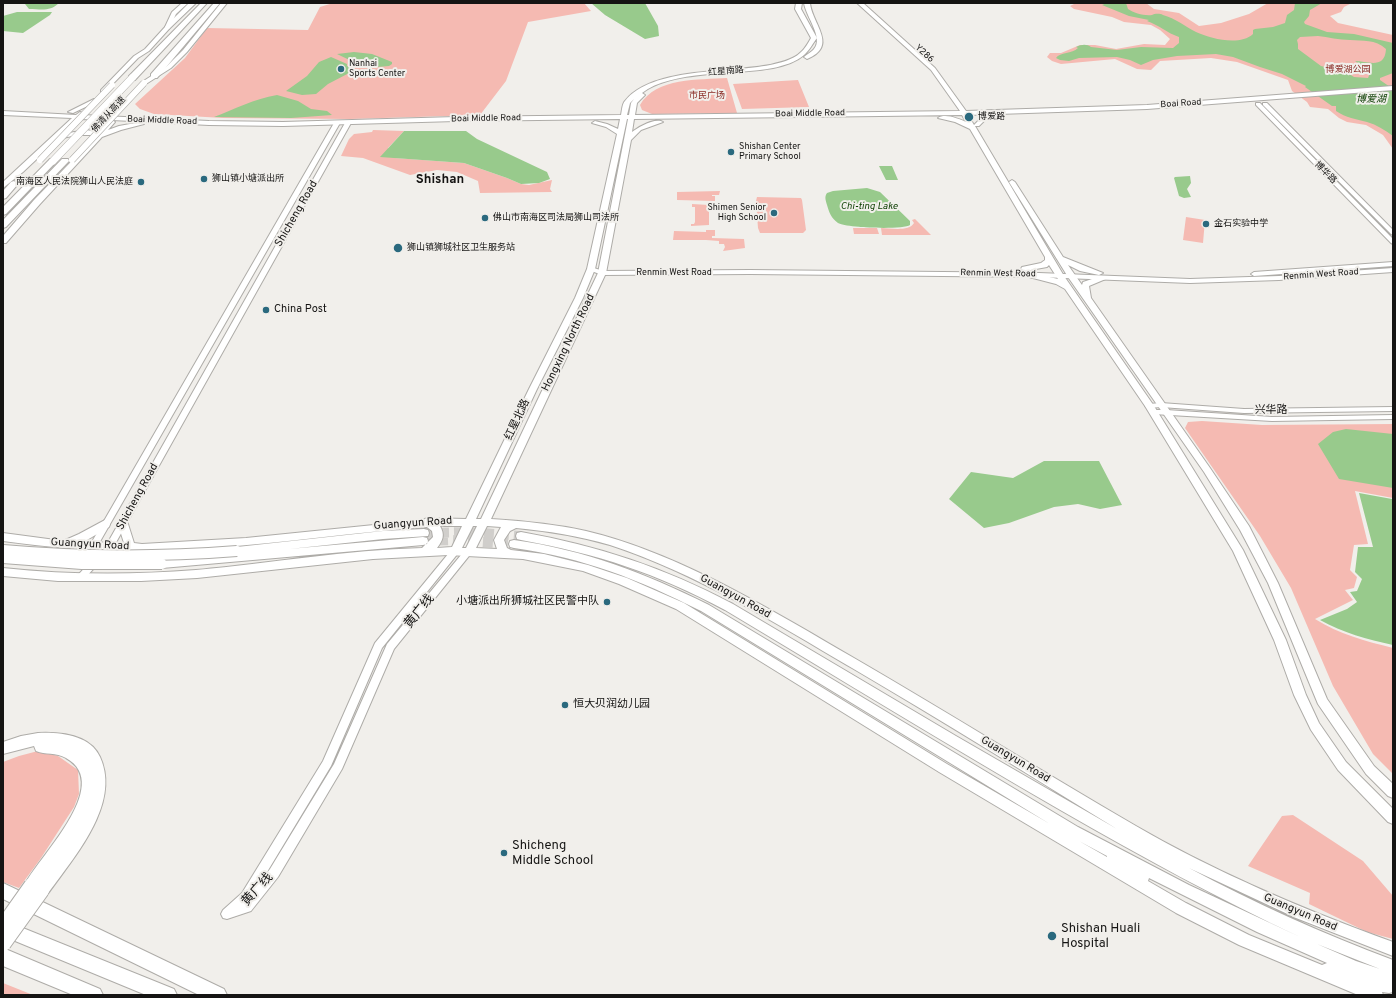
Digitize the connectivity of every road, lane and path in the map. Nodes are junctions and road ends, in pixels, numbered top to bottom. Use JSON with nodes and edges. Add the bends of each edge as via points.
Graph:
{"nodes":[{"id":1,"x":185,"y":3,"type":"edge"},
{"id":2,"x":193,"y":3,"type":"edge"},
{"id":3,"x":204,"y":3,"type":"edge"},
{"id":4,"x":213,"y":3,"type":"edge"},
{"id":5,"x":216,"y":3,"type":"edge"},
{"id":6,"x":224,"y":3,"type":"edge"},
{"id":7,"x":799,"y":3,"type":"edge"},
{"id":8,"x":807,"y":3,"type":"edge"},
{"id":9,"x":860,"y":3,"type":"edge"},
{"id":10,"x":864,"y":3,"type":"edge"},
{"id":11,"x":167,"y":28,"type":"junction"},
{"id":12,"x":147,"y":50,"type":"junction"},
{"id":13,"x":154,"y":76,"type":"junction"},
{"id":14,"x":143,"y":81,"type":"junction"},
{"id":15,"x":1393,"y":88,"type":"edge"},
{"id":16,"x":1393,"y":93,"type":"edge"},
{"id":17,"x":94,"y":101,"type":"junction"},
{"id":18,"x":627,"y":102,"type":"junction"},
{"id":19,"x":1258,"y":104,"type":"junction"},
{"id":20,"x":1265,"y":104,"type":"junction"},
{"id":21,"x":634,"y":107,"type":"junction"},
{"id":22,"x":965,"y":109,"type":"junction"},
{"id":23,"x":3,"y":113,"type":"edge"},
{"id":24,"x":933,"y":115,"type":"junction"},
{"id":25,"x":992,"y":116,"type":"junction"},
{"id":26,"x":48,"y":117,"type":"junction"},
{"id":27,"x":666,"y":117,"type":"junction"},
{"id":28,"x":3,"y":118,"type":"edge"},
{"id":29,"x":594,"y":118,"type":"junction"},
{"id":30,"x":76,"y":119,"type":"junction"},
{"id":31,"x":622,"y":120,"type":"junction"},
{"id":32,"x":631,"y":120,"type":"junction"},
{"id":33,"x":112,"y":122,"type":"junction"},
{"id":34,"x":579,"y":122,"type":"junction"},
{"id":35,"x":660,"y":122,"type":"junction"},
{"id":36,"x":145,"y":124,"type":"junction"},
{"id":37,"x":336,"y":125,"type":"junction"},
{"id":38,"x":347,"y":125,"type":"junction"},
{"id":39,"x":975,"y":127,"type":"junction"},
{"id":40,"x":620,"y":133,"type":"junction"},
{"id":41,"x":98,"y":137,"type":"junction"},
{"id":42,"x":56,"y":138,"type":"junction"},
{"id":43,"x":628,"y":139,"type":"junction"},
{"id":44,"x":69,"y":161,"type":"junction"},
{"id":45,"x":22,"y":172,"type":"junction"},
{"id":46,"x":7,"y":185,"type":"edge"},
{"id":47,"x":3,"y":196,"type":"edge"},
{"id":48,"x":37,"y":202,"type":"junction"},
{"id":49,"x":3,"y":212,"type":"edge"},
{"id":50,"x":3,"y":225,"type":"edge"},
{"id":51,"x":1393,"y":233,"type":"edge"},
{"id":52,"x":3,"y":241,"type":"edge"},
{"id":53,"x":1393,"y":242,"type":"edge"},
{"id":54,"x":1049,"y":257,"type":"junction"},
{"id":55,"x":1060,"y":258,"type":"junction"},
{"id":56,"x":1393,"y":264,"type":"edge"},
{"id":57,"x":591,"y":269,"type":"junction"},
{"id":58,"x":1025,"y":269,"type":"junction"},
{"id":59,"x":602,"y":270,"type":"junction"},
{"id":60,"x":1393,"y":270,"type":"edge"},
{"id":61,"x":1064,"y":274,"type":"junction"},
{"id":62,"x":1032,"y":275,"type":"junction"},
{"id":63,"x":1102,"y":276,"type":"junction"},
{"id":64,"x":1070,"y":290,"type":"junction"},
{"id":65,"x":1088,"y":299,"type":"junction"},
{"id":66,"x":1157,"y":409,"type":"junction"},
{"id":67,"x":1393,"y":409,"type":"edge"},
{"id":68,"x":1393,"y":417,"type":"edge"},
{"id":69,"x":471,"y":521,"type":"junction"},
{"id":70,"x":427,"y":522,"type":"junction"},
{"id":71,"x":485,"y":522,"type":"junction"},
{"id":72,"x":105,"y":524,"type":"junction"},
{"id":73,"x":123,"y":524,"type":"junction"},
{"id":74,"x":518,"y":524,"type":"junction"},
{"id":75,"x":3,"y":538,"type":"edge"},
{"id":76,"x":424,"y":542,"type":"junction"},
{"id":77,"x":60,"y":544,"type":"junction"},
{"id":78,"x":514,"y":545,"type":"junction"},
{"id":79,"x":92,"y":546,"type":"junction"},
{"id":80,"x":110,"y":546,"type":"junction"},
{"id":81,"x":131,"y":547,"type":"junction"},
{"id":82,"x":3,"y":550,"type":"edge"},
{"id":83,"x":456,"y":550,"type":"junction"},
{"id":84,"x":469,"y":551,"type":"junction"},
{"id":85,"x":3,"y":558,"type":"edge"},
{"id":86,"x":3,"y":572,"type":"edge"},
{"id":87,"x":81,"y":577,"type":"junction"},
{"id":88,"x":3,"y":748,"type":"edge"},
{"id":89,"x":3,"y":756,"type":"edge"},
{"id":90,"x":1393,"y":792,"type":"edge"},
{"id":91,"x":1393,"y":818,"type":"edge"},
{"id":92,"x":1073,"y":831,"type":"junction"},
{"id":93,"x":1153,"y":856,"type":"junction"},
{"id":94,"x":1220,"y":876,"type":"junction"},
{"id":95,"x":37,"y":888,"type":"junction"},
{"id":96,"x":3,"y":891,"type":"edge"},
{"id":97,"x":1202,"y":919,"type":"junction"},
{"id":98,"x":3,"y":927,"type":"edge"},
{"id":99,"x":3,"y":943,"type":"edge"},
{"id":100,"x":1393,"y":949,"type":"edge"},
{"id":101,"x":3,"y":956,"type":"edge"},
{"id":102,"x":1294,"y":962,"type":"junction"},
{"id":103,"x":1393,"y":967,"type":"edge"},
{"id":104,"x":1393,"y":981,"type":"edge"},
{"id":105,"x":1393,"y":987,"type":"edge"},
{"id":106,"x":94,"y":995,"type":"edge"},
{"id":107,"x":168,"y":995,"type":"edge"},
{"id":108,"x":218,"y":995,"type":"edge"},
{"id":109,"x":1376,"y":995,"type":"edge"}],
"edges":[{"from":1,"to":11,"type":"main road","via":[[174,13]]},
{"from":2,"to":11,"type":"highway"},
{"from":3,"to":49,"type":"highway","name":"佛清从高速","bridge":true},
{"from":4,"to":14,"type":"highway","name":"佛清从高速"},
{"from":5,"to":13,"type":"highway"},
{"from":6,"to":13,"type":"main road","via":[[185,51],[169,67]]},
{"from":7,"to":18,"type":"main road","name":"红星南路","via":[[798,9],[814,38],[806,52],[794,60],[761,68],[664,79],[638,90]]},
{"from":8,"to":21,"type":"main road","via":[[807,9],[822,39],[813,54],[799,62],[764,71],[682,78],[668,82],[639,96]]},
{"from":9,"to":22,"type":"main road","number":"Y286","via":[[933,69]]},
{"from":10,"to":22,"type":"main road","name":"Y286","number":"Y286","via":[[934,64],[949,82]]},
{"from":11,"to":12,"type":"main road"},
{"from":12,"to":17,"type":"main road","via":[[136,57]]},
{"from":12,"to":45,"type":"main road","bridge":true,"via":[[40,160]]},
{"from":13,"to":14,"type":"main road"},
{"from":14,"to":44,"type":"highway","name":"佛清从高速"},
{"from":15,"to":22,"type":"main road","name":"Boai Road","via":[[1134,107],[1001,111]]},
{"from":16,"to":20,"type":"main road","name":"Boai Road"},
{"from":17,"to":26,"type":"main road","via":[[74,111]]},
{"from":17,"to":30,"type":"main road"},
{"from":18,"to":29,"type":"main road","via":[[616,110]]},
{"from":18,"to":31,"type":"main road"},
{"from":19,"to":20,"type":"main road","name":"Boai Road"},
{"from":19,"to":25,"type":"main road","name":"Boai Road","via":[[1116,114]]},
{"from":19,"to":53,"type":"street","name":"博华路"},
{"from":20,"to":51,"type":"street","name":"博华路"},
{"from":21,"to":27,"type":"main road","via":[[643,114]]},
{"from":21,"to":32,"type":"main road","name":"Hongxing North Road"},
{"from":22,"to":24,"type":"main road","name":"Boai Middle Road"},
{"from":22,"to":24,"type":"main road","via":[[948,109]]},
{"from":22,"to":25,"type":"main road","name":"Boai Road"},
{"from":22,"to":39,"type":"main road"},
{"from":23,"to":26,"type":"main road"},
{"from":24,"to":27,"type":"main road","name":"Boai Middle Road"},
{"from":24,"to":35,"type":"main road","name":"Boai Middle Road"},
{"from":24,"to":39,"type":"main road"},
{"from":25,"to":39,"type":"main road"},
{"from":26,"to":28,"type":"main road"},
{"from":26,"to":30,"type":"main road"},
{"from":26,"to":42,"type":"main road","via":[[64,124]]},
{"from":27,"to":32,"type":"main road","name":"Boai Middle Road"},
{"from":29,"to":31,"type":"main road","name":"Boai Middle Road"},
{"from":29,"to":38,"type":"main road","name":"Boai Middle Road"},
{"from":30,"to":33,"type":"main road"},
{"from":30,"to":37,"type":"main road","name":"Boai Middle Road"},
{"from":30,"to":42,"type":"main road"},
{"from":31,"to":32,"type":"main road","name":"Boai Middle Road"},
{"from":31,"to":34,"type":"main road","name":"Boai Middle Road"},
{"from":31,"to":40,"type":"main road"},
{"from":32,"to":35,"type":"main road","name":"Boai Middle Road"},
{"from":32,"to":43,"type":"main road","name":"Hongxing North Road"},
{"from":33,"to":36,"type":"main road"},
{"from":33,"to":41,"type":"main road"},
{"from":34,"to":38,"type":"main road","name":"Boai Middle Road"},
{"from":34,"to":40,"type":"main road","via":[[607,125]]},
{"from":35,"to":43,"type":"main road","via":[[639,128]]},
{"from":36,"to":37,"type":"main road","name":"Boai Middle Road","via":[[271,128]]},
{"from":36,"to":41,"type":"main road","via":[[119,128]]},
{"from":37,"to":38,"type":"main road","name":"Boai Middle Road"},
{"from":37,"to":72,"type":"street","name":"Shicheng Road"},
{"from":38,"to":73,"type":"street","name":"Shicheng Road"},
{"from":39,"to":54,"type":"main road"},
{"from":39,"to":55,"type":"main road"},
{"from":40,"to":57,"type":"main road","name":"红星北路"},
{"from":41,"to":42,"type":"main road","via":[[96,133],[87,132]]},
{"from":41,"to":48,"type":"main road"},
{"from":42,"to":45,"type":"main road"},
{"from":43,"to":59,"type":"main road","name":"Hongxing North Road"},
{"from":44,"to":48,"type":"main road"},
{"from":44,"to":50,"type":"highway","name":"佛清从高速"},
{"from":45,"to":46,"type":"main road"},
{"from":46,"to":47,"type":"highway"},
{"from":48,"to":52,"type":"main road"},
{"from":54,"to":58,"type":"main road","via":[[1049,261],[1044,265]]},
{"from":54,"to":61,"type":"main road"},
{"from":55,"to":61,"type":"main road"},
{"from":55,"to":63,"type":"main road"},
{"from":56,"to":63,"type":"street","via":[[1209,276]]},
{"from":57,"to":59,"type":"street"},
{"from":57,"to":69,"type":"main road","name":"红星北路"},
{"from":58,"to":59,"type":"street"},
{"from":58,"to":61,"type":"street"},
{"from":59,"to":62,"type":"street","name":"Renmin West Road"},
{"from":59,"to":71,"type":"main road","name":"Hongxing North Road"},
{"from":60,"to":63,"type":"street","name":"Renmin West Road","via":[[1222,280]]},
{"from":61,"to":62,"type":"street","name":"Renmin West Road"},
{"from":61,"to":63,"type":"street","name":"Renmin West Road"},
{"from":61,"to":64,"type":"main road"},
{"from":61,"to":65,"type":"main road"},
{"from":62,"to":64,"type":"main road","via":[[1059,282]]},
{"from":63,"to":65,"type":"main road","via":[[1086,284]]},
{"from":64,"to":66,"type":"main road"},
{"from":65,"to":66,"type":"main road"},
{"from":66,"to":67,"type":"street","name":"兴华路"},
{"from":66,"to":68,"type":"street","name":"兴华路","via":[[1272,419]]},
{"from":66,"to":90,"type":"main road","via":[[1207,470],[1244,529],[1273,583],[1322,702],[1370,770]]},
{"from":66,"to":91,"type":"main road","via":[[1238,550],[1280,640],[1300,695],[1315,726],[1342,766]]},
{"from":69,"to":70,"type":"main road","name":"Guangyun Road"},
{"from":69,"to":71,"type":"main road","name":"Guangyun Road"},
{"from":69,"to":83,"type":"main road","name":"红星北路"},
{"from":70,"to":76,"type":"main road","via":[[435,526],[439,536],[434,544]]},
{"from":70,"to":81,"type":"main road","name":"Guangyun Road","via":[[224,543]]},
{"from":71,"to":74,"type":"main road","name":"Guangyun Road"},
{"from":71,"to":84,"type":"main road","name":"Hongxing North Road"},
{"from":72,"to":77,"type":"main road","via":[[83,537]]},
{"from":72,"to":79,"type":"street","name":"Shicheng Road"},
{"from":73,"to":80,"type":"street","name":"Shicheng Road"},
{"from":73,"to":81,"type":"main road"},
{"from":74,"to":78,"type":"main road","via":[[506,528],[500,540],[503,550]]},
{"from":74,"to":94,"type":"main road","name":"Guangyun Road","via":[[590,536],[652,556],[689,572],[872,673],[1150,841]]},
{"from":75,"to":77,"type":"main road","name":"Guangyun Road"},
{"from":76,"to":82,"type":"main road","name":"Guangyun Road","bridge":true,"via":[[383,535],[159,557],[55,555]]},
{"from":76,"to":83,"type":"main road"},
{"from":76,"to":85,"type":"main road","name":"Guangyun Road","bridge":true,"via":[[162,564],[39,563]]},
{"from":76,"to":87,"type":"main road","via":[[390,552],[179,575]]},
{"from":77,"to":79,"type":"main road","name":"Guangyun Road"},
{"from":78,"to":84,"type":"main road"},
{"from":78,"to":92,"type":"main road","via":[[557,550],[594,559],[661,585],[705,608]]},
{"from":78,"to":93,"type":"main road","name":"Guangyun Road","via":[[571,545],[614,556],[697,589],[1026,784]]},
{"from":78,"to":97,"type":"main road","via":[[644,588],[680,606],[943,768]]},
{"from":79,"to":80,"type":"main road","name":"Guangyun Road"},
{"from":79,"to":87,"type":"street","name":"Shicheng Road"},
{"from":80,"to":81,"type":"main road","name":"Guangyun Road"},
{"from":80,"to":87,"type":"street","name":"Shicheng Road"},
{"from":83,"to":84,"type":"main road"},
{"from":83,"to":84,"type":"street","name":"黄广线","via":[[378,646],[327,763],[246,897],[227,914],[247,907],[274,873],[338,766],[390,647]]},
{"from":86,"to":87,"type":"main road"},
{"from":88,"to":95,"type":"highway","via":[[38,739],[67,741],[88,752],[98,766],[98,792],[86,824]]},
{"from":89,"to":95,"type":"highway","via":[[38,747],[53,747],[75,755],[87,772],[89,784],[82,812]]},
{"from":92,"to":97,"type":"main road"},
{"from":92,"to":104,"type":"main road","via":[[1184,890],[1262,927],[1355,968]]},
{"from":93,"to":94,"type":"main road"},
{"from":93,"to":103,"type":"main road","name":"Guangyun Road","via":[[1292,927]]},
{"from":94,"to":100,"type":"main road","name":"Guangyun Road","via":[[1315,920]]},
{"from":95,"to":98,"type":"highway","bridge":true},
{"from":95,"to":99,"type":"highway","bridge":true},
{"from":96,"to":108,"type":"highway"},
{"from":97,"to":102,"type":"main road"},
{"from":98,"to":107,"type":"highway"},
{"from":101,"to":106,"type":"highway"},
{"from":102,"to":105,"type":"main road"},
{"from":102,"to":109,"type":"main road"}]}
